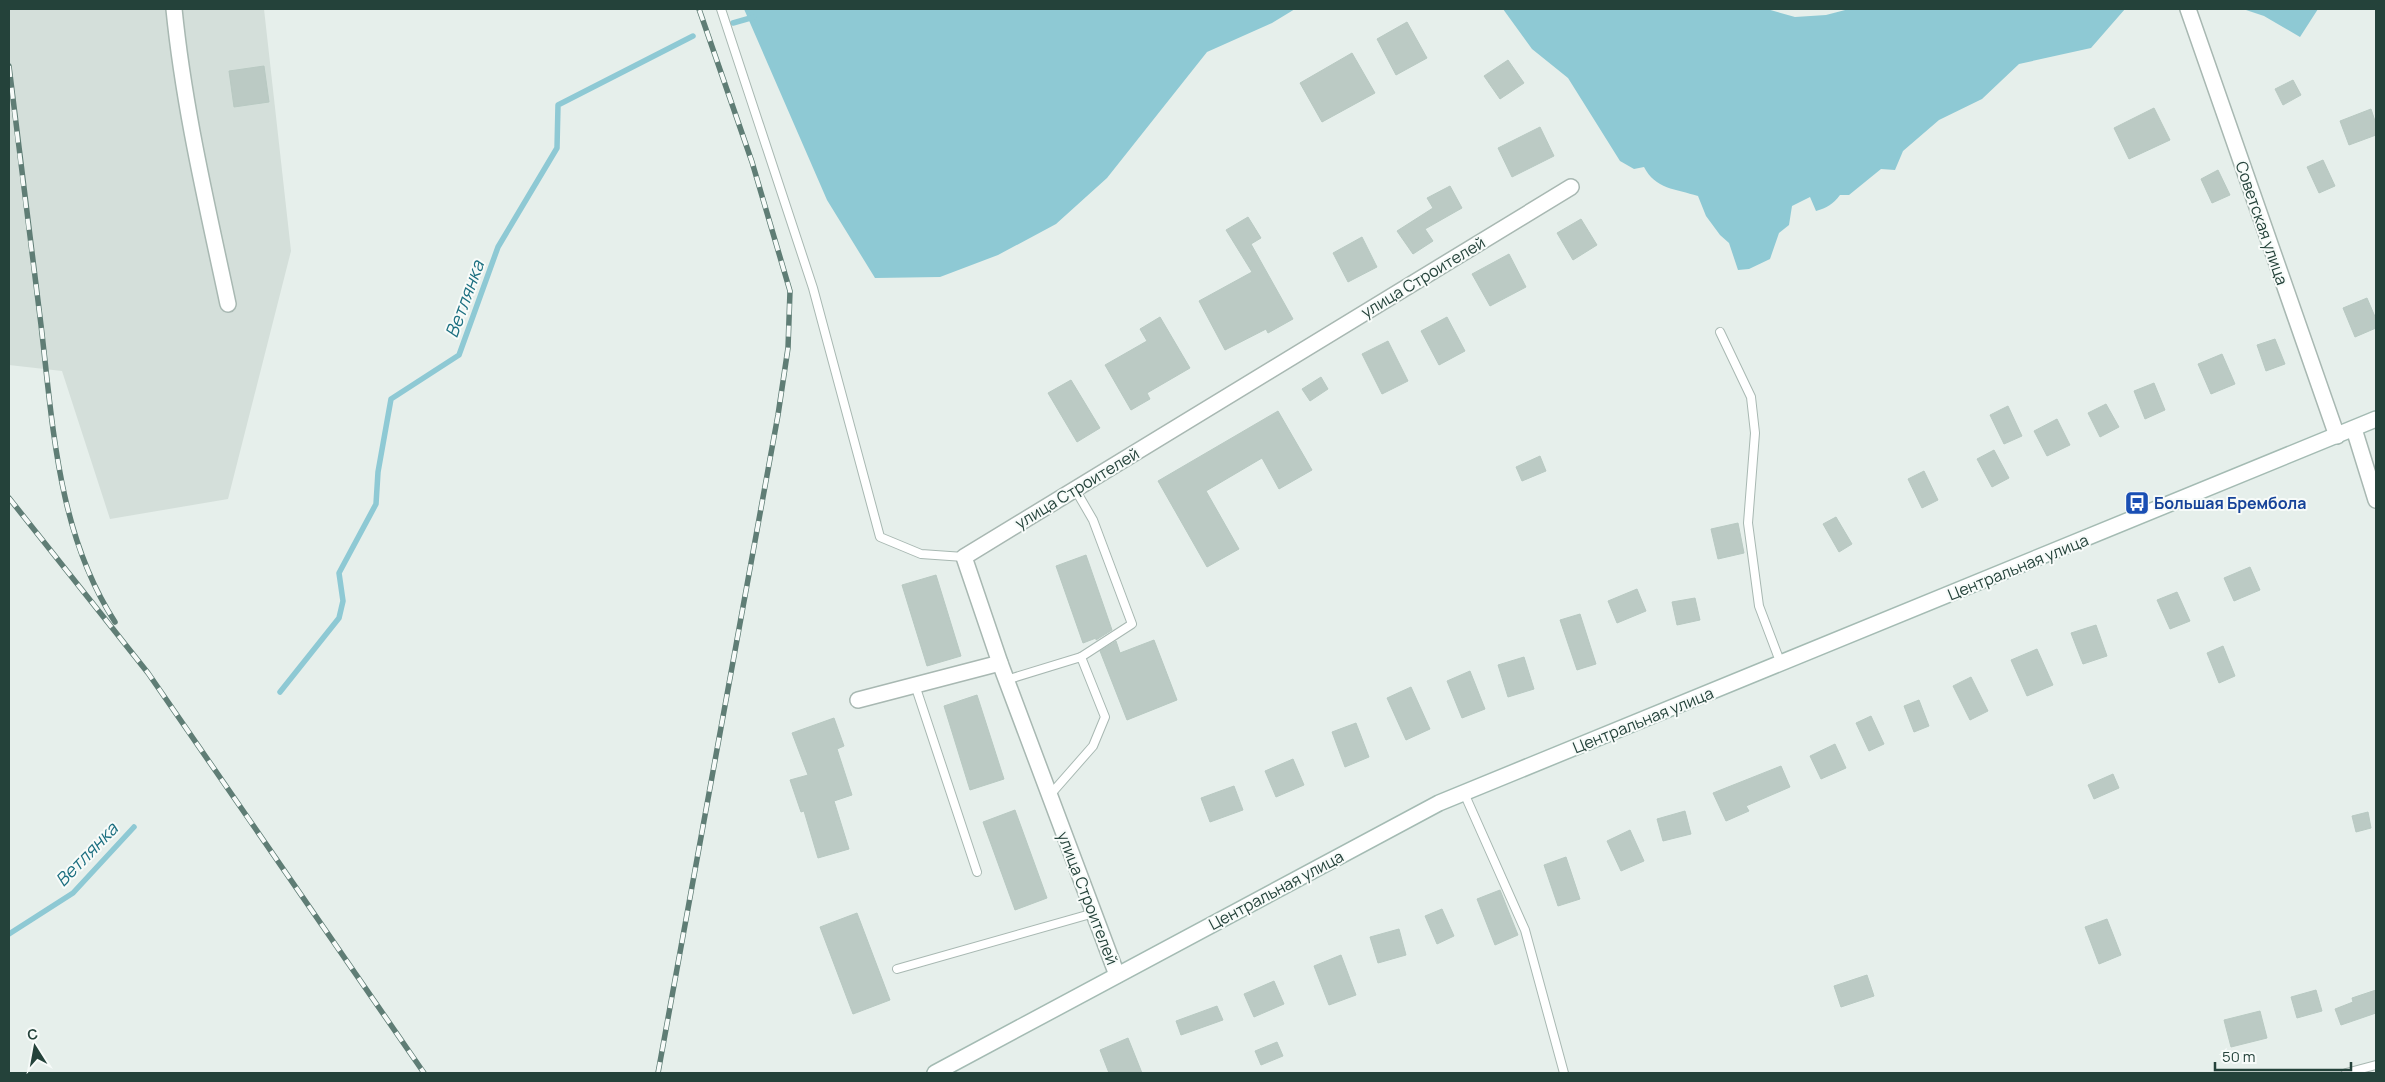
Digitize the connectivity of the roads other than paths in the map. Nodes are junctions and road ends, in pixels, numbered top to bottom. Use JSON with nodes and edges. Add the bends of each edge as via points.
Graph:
{"nodes":[{"id":1,"x":174,"y":9,"type":"edge"},
{"id":2,"x":721,"y":9,"type":"edge"},
{"id":3,"x":2188,"y":9,"type":"edge"},
{"id":4,"x":1571,"y":187,"type":"dead end"},
{"id":5,"x":228,"y":304,"type":"dead end"},
{"id":6,"x":1720,"y":332,"type":"dead end"},
{"id":7,"x":2376,"y":419,"type":"edge"},
{"id":8,"x":2354,"y":429,"type":"junction"},
{"id":9,"x":2337,"y":436,"type":"junction"},
{"id":10,"x":1075,"y":490,"type":"junction"},
{"id":11,"x":2376,"y":500,"type":"edge"},
{"id":12,"x":964,"y":557,"type":"junction"},
{"id":13,"x":1081,"y":657,"type":"junction"},
{"id":14,"x":1000,"y":663,"type":"junction"},
{"id":15,"x":1781,"y":664,"type":"junction"},
{"id":16,"x":1006,"y":680,"type":"junction"},
{"id":17,"x":915,"y":686,"type":"junction"},
{"id":18,"x":858,"y":700,"type":"dead end"},
{"id":19,"x":1464,"y":793,"type":"junction"},
{"id":20,"x":1050,"y":795,"type":"junction"},
{"id":21,"x":977,"y":872,"type":"dead end"},
{"id":22,"x":1094,"y":913,"type":"junction"},
{"id":23,"x":897,"y":969,"type":"dead end"},
{"id":24,"x":1117,"y":976,"type":"junction"},
{"id":25,"x":2376,"y":1066,"type":"edge"},
{"id":26,"x":935,"y":1073,"type":"edge"},
{"id":27,"x":1564,"y":1073,"type":"edge"},
{"id":28,"x":2346,"y":1073,"type":"edge"}],
"edges":[{"from":1,"to":5,"type":"street","via":[[184,91]]},
{"from":2,"to":12,"type":"lane","via":[[813,288],[880,537],[921,554]]},
{"from":3,"to":9,"type":"street","name":"Советская улица"},
{"from":4,"to":10,"type":"street","name":"улица Строителей"},
{"from":6,"to":15,"type":"lane","via":[[1751,397],[1755,433],[1748,523],[1759,606]]},
{"from":7,"to":8,"type":"street","name":"Центральная улица"},
{"from":8,"to":9,"type":"street","name":"Центральная улица"},
{"from":8,"to":11,"type":"street"},
{"from":9,"to":15,"type":"street","name":"Центральная улица"},
{"from":10,"to":12,"type":"street","name":"улица Строителей"},
{"from":10,"to":13,"type":"lane","via":[[1093,520],[1132,624]]},
{"from":12,"to":14,"type":"street","name":"улица Строителей"},
{"from":13,"to":16,"type":"lane"},
{"from":13,"to":20,"type":"lane","via":[[1105,717],[1094,746]]},
{"from":14,"to":16,"type":"street","name":"улица Строителей"},
{"from":14,"to":17,"type":"street"},
{"from":15,"to":19,"type":"street","name":"Центральная улица"},
{"from":16,"to":20,"type":"street","name":"улица Строителей"},
{"from":17,"to":18,"type":"street"},
{"from":17,"to":21,"type":"lane"},
{"from":19,"to":24,"type":"street","name":"Центральная улица","via":[[1439,803]]},
{"from":19,"to":27,"type":"lane","via":[[1525,930]]},
{"from":20,"to":22,"type":"street","name":"улица Строителей"},
{"from":22,"to":23,"type":"lane"},
{"from":22,"to":24,"type":"street","name":"улица Строителей"},
{"from":24,"to":26,"type":"street","name":"Центральная улица"},
{"from":25,"to":28,"type":"lane"}]}
